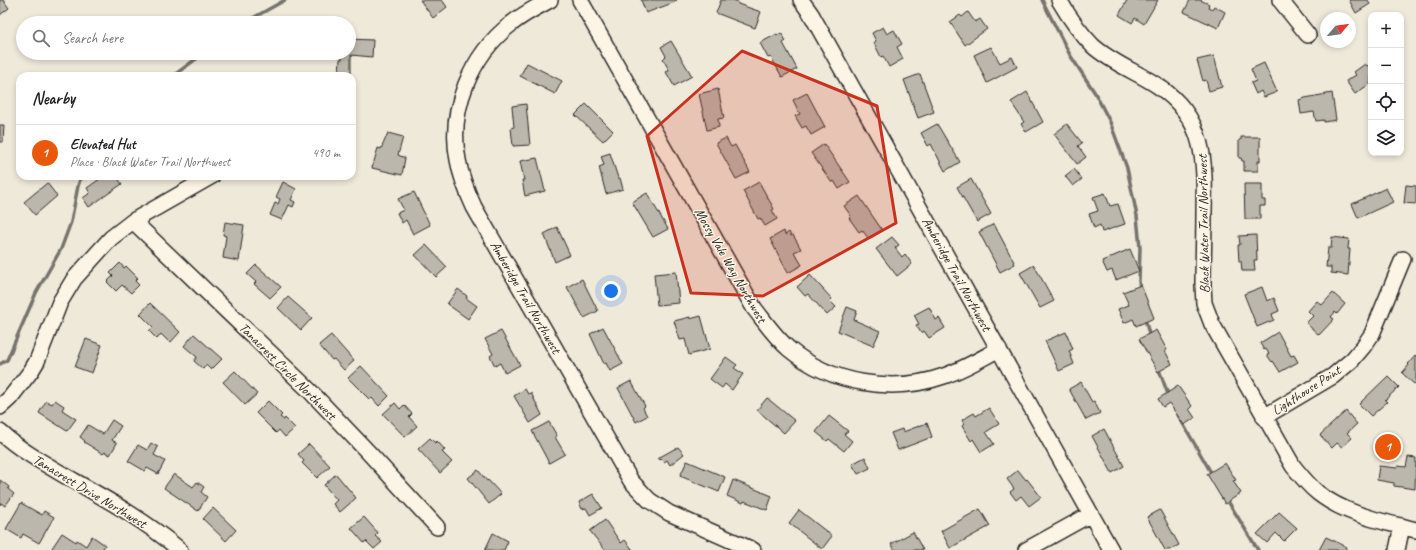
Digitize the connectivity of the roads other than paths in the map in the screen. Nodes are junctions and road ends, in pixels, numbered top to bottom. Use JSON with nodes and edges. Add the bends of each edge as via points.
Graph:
{"nodes":[{"id":1,"x":550,"y":0,"type":"edge"},
{"id":2,"x":580,"y":0,"type":"edge"},
{"id":3,"x":800,"y":0,"type":"edge"},
{"id":4,"x":1059,"y":0,"type":"edge"},
{"id":5,"x":1280,"y":0,"type":"edge"},
{"id":6,"x":1308,"y":35,"type":"dead end"},
{"id":7,"x":205,"y":180,"type":"edge"},
{"id":8,"x":133,"y":221,"type":"junction"},
{"id":9,"x":1403,"y":258,"type":"dead end"},
{"id":10,"x":999,"y":349,"type":"junction"},
{"id":11,"x":0,"y":407,"type":"edge"},
{"id":12,"x":1264,"y":417,"type":"junction"},
{"id":13,"x":0,"y":432,"type":"edge"},
{"id":14,"x":1091,"y":514,"type":"junction"},
{"id":15,"x":438,"y":528,"type":"dead end"},
{"id":16,"x":1409,"y":528,"type":"edge"},
{"id":17,"x":180,"y":550,"type":"edge"},
{"id":18,"x":753,"y":550,"type":"edge"},
{"id":19,"x":1026,"y":550,"type":"edge"},
{"id":20,"x":1111,"y":550,"type":"edge"},
{"id":21,"x":1397,"y":550,"type":"edge"}],
"edges":[{"from":1,"to":18,"type":"street","name":"Amberidge Trail Northwest","via":[[510,24],[488,45],[472,70],[461,98],[456,127],[458,160],[466,189],[631,482],[649,500],[668,513]]},
{"from":2,"to":10,"type":"street","name":"Mossy Vale Way Northwest","via":[[754,308],[771,331],[789,349],[813,366],[832,375],[861,382],[891,385],[918,383],[944,376]]},
{"from":3,"to":10,"type":"street","name":"Amberidge Trail Northwest","via":[[811,14]]},
{"from":4,"to":12,"type":"street","name":"Black Water Trail Northwest","via":[[1075,26],[1094,46],[1109,58],[1158,86],[1177,102],[1194,126],[1203,154],[1205,177],[1204,303],[1212,324]]},
{"from":5,"to":6,"type":"street"},
{"from":7,"to":8,"type":"street"},
{"from":8,"to":11,"type":"street","via":[[110,238],[74,279],[60,302],[37,361],[10,398]]},
{"from":8,"to":15,"type":"street","name":"Tanacrest Circle Northwest","via":[[310,391]]},
{"from":9,"to":12,"type":"street","name":"Lighthouse Point","via":[[1372,334],[1352,360],[1333,376]]},
{"from":10,"to":14,"type":"street","name":"Amberidge Trail Northwest"},
{"from":12,"to":16,"type":"street","name":"Black Water Trail Northwest","via":[[1293,466],[1318,493],[1352,512]]},
{"from":13,"to":17,"type":"street","name":"Tanacrest Drive Northwest","via":[[28,454],[156,530]]},
{"from":14,"to":19,"type":"street"},
{"from":14,"to":20,"type":"street","name":"Amberidge Trail Northwest"},
{"from":16,"to":21,"type":"street"}]}
